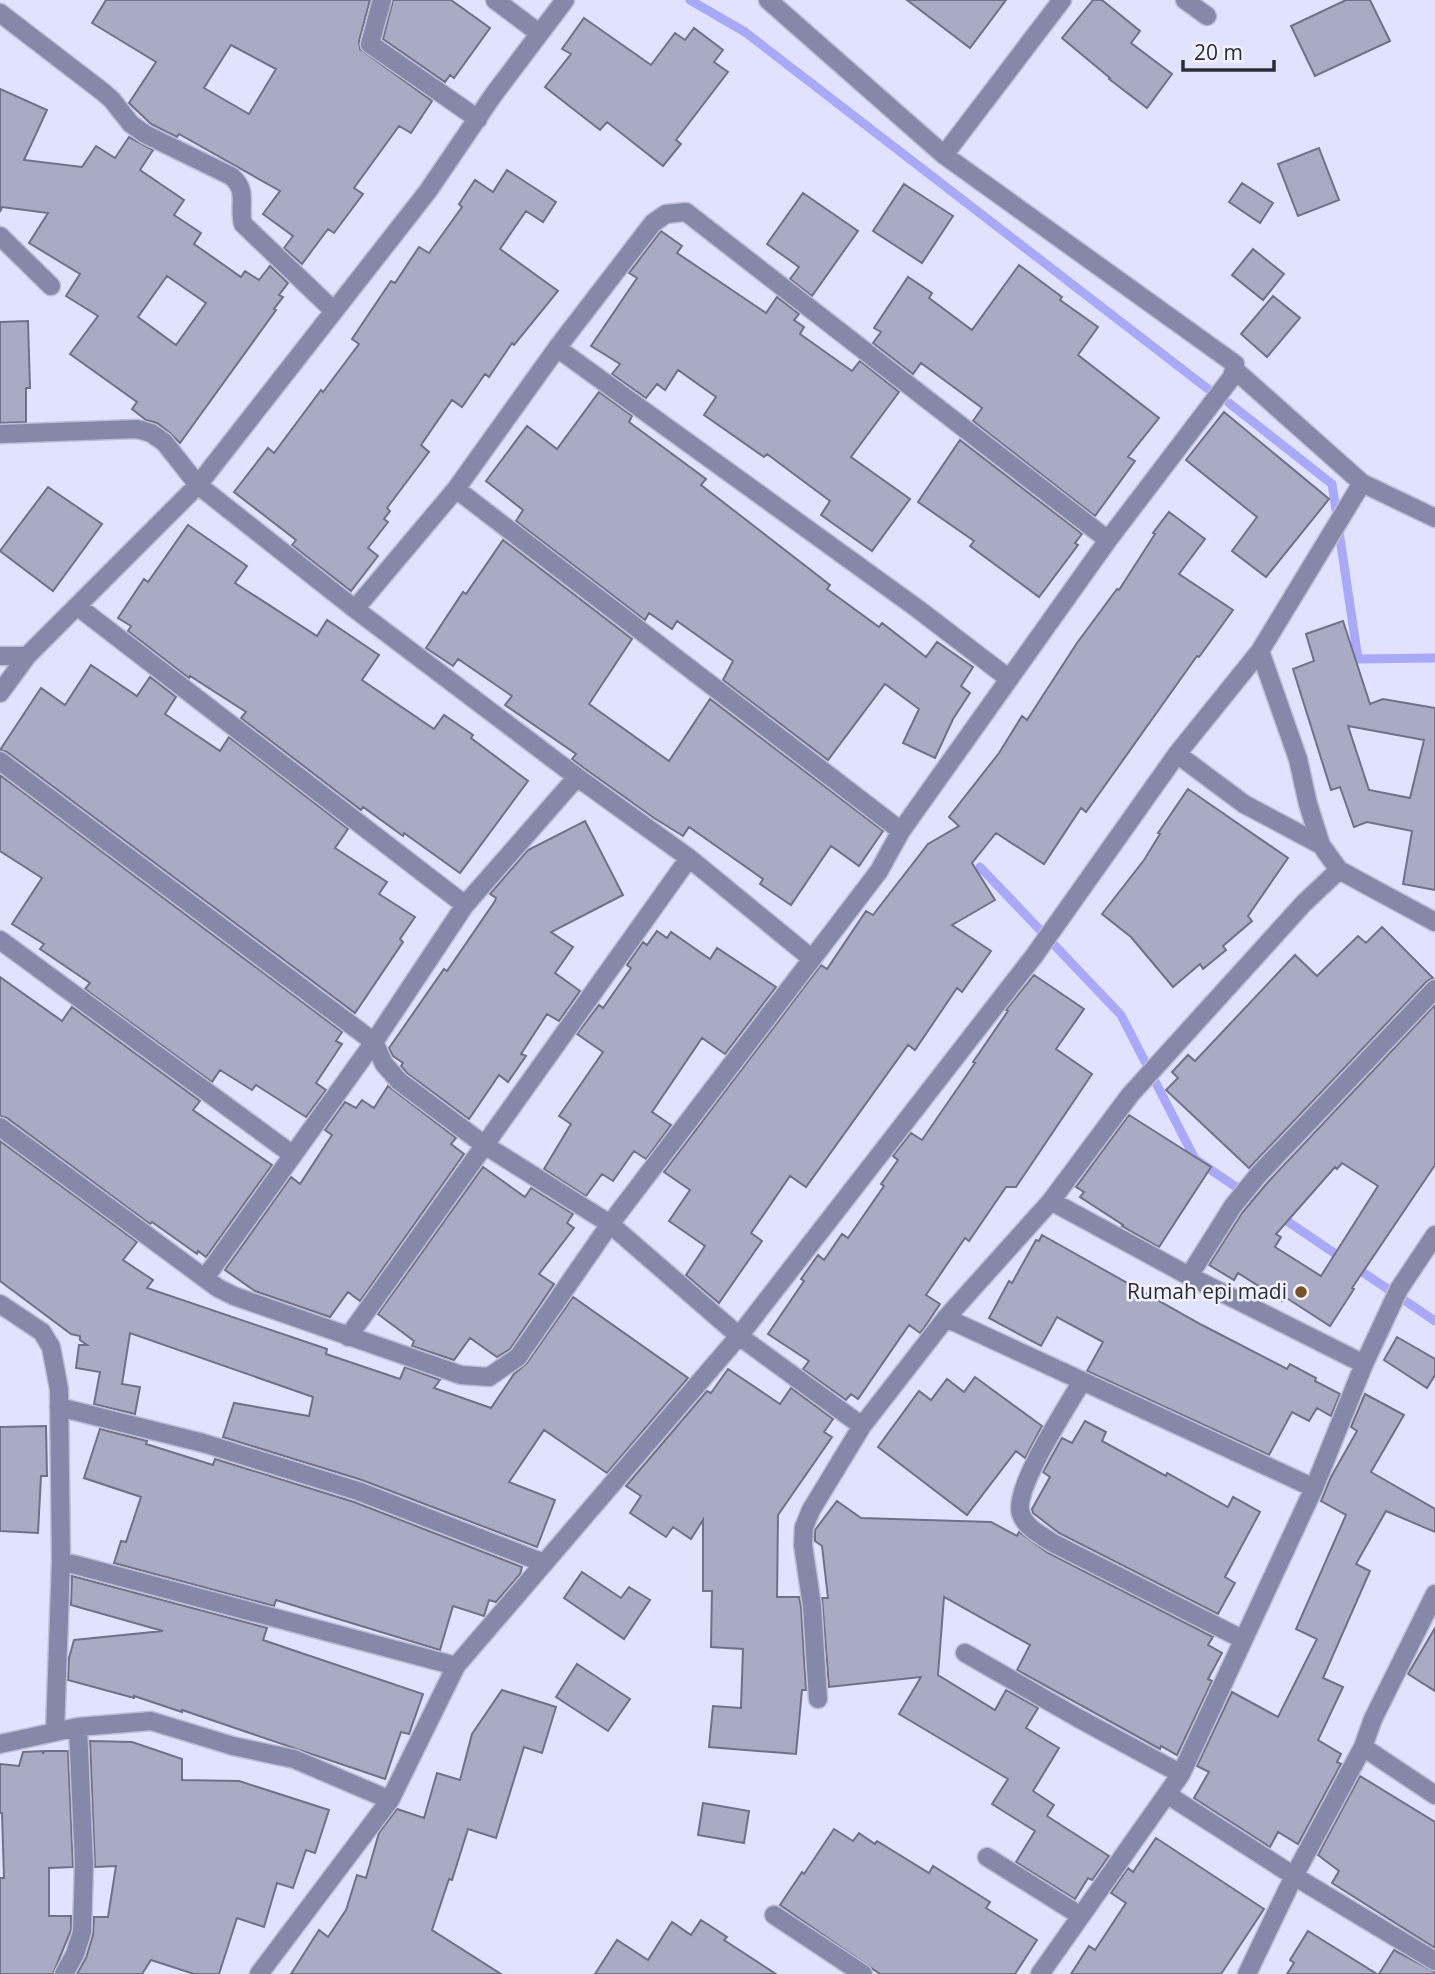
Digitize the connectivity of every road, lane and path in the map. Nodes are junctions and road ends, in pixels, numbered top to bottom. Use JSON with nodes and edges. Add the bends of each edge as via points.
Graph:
{"nodes":[{"id":1,"x":382,"y":0,"type":"edge"},
{"id":2,"x":495,"y":0,"type":"edge"},
{"id":3,"x":565,"y":0,"type":"edge"},
{"id":4,"x":768,"y":0,"type":"edge"},
{"id":5,"x":1185,"y":0,"type":"edge"},
{"id":6,"x":1053,"y":3,"type":"edge"},
{"id":7,"x":0,"y":13,"type":"edge"},
{"id":8,"x":1207,"y":16,"type":"dead end"},
{"id":9,"x":539,"y":33,"type":"junction"},
{"id":10,"x":478,"y":119,"type":"junction"},
{"id":11,"x":944,"y":155,"type":"junction"},
{"id":12,"x":0,"y":236,"type":"edge"},
{"id":13,"x":51,"y":286,"type":"dead end"},
{"id":14,"x":334,"y":310,"type":"junction"},
{"id":15,"x":556,"y":348,"type":"junction"},
{"id":16,"x":1235,"y":370,"type":"junction"},
{"id":17,"x":0,"y":434,"type":"edge"},
{"id":18,"x":1362,"y":483,"type":"junction"},
{"id":19,"x":198,"y":485,"type":"junction"},
{"id":20,"x":456,"y":489,"type":"junction"},
{"id":21,"x":1435,"y":518,"type":"edge"},
{"id":22,"x":1108,"y":540,"type":"junction"},
{"id":23,"x":77,"y":606,"type":"junction"},
{"id":24,"x":355,"y":610,"type":"junction"},
{"id":25,"x":1261,"y":651,"type":"junction"},
{"id":26,"x":0,"y":656,"type":"edge"},
{"id":27,"x":27,"y":656,"type":"junction"},
{"id":28,"x":1008,"y":678,"type":"junction"},
{"id":29,"x":0,"y":693,"type":"edge"},
{"id":30,"x":1177,"y":754,"type":"junction"},
{"id":31,"x":0,"y":761,"type":"edge"},
{"id":32,"x":577,"y":778,"type":"junction"},
{"id":33,"x":901,"y":831,"type":"junction"},
{"id":34,"x":1321,"y":845,"type":"junction"},
{"id":35,"x":689,"y":858,"type":"junction"},
{"id":36,"x":1339,"y":870,"type":"junction"},
{"id":37,"x":465,"y":905,"type":"junction"},
{"id":38,"x":1435,"y":922,"type":"edge"},
{"id":39,"x":0,"y":940,"type":"edge"},
{"id":40,"x":811,"y":958,"type":"junction"},
{"id":41,"x":1435,"y":989,"type":"edge"},
{"id":42,"x":374,"y":1042,"type":"junction"},
{"id":43,"x":0,"y":1127,"type":"edge"},
{"id":44,"x":483,"y":1144,"type":"junction"},
{"id":45,"x":293,"y":1155,"type":"junction"},
{"id":46,"x":1051,"y":1202,"type":"junction"},
{"id":47,"x":610,"y":1224,"type":"junction"},
{"id":48,"x":1435,"y":1236,"type":"edge"},
{"id":49,"x":1189,"y":1276,"type":"junction"},
{"id":50,"x":205,"y":1278,"type":"junction"},
{"id":51,"x":0,"y":1304,"type":"edge"},
{"id":52,"x":946,"y":1318,"type":"junction"},
{"id":53,"x":739,"y":1336,"type":"junction"},
{"id":54,"x":348,"y":1337,"type":"junction"},
{"id":55,"x":1364,"y":1364,"type":"junction"},
{"id":56,"x":1082,"y":1381,"type":"junction"},
{"id":57,"x":59,"y":1407,"type":"junction"},
{"id":58,"x":862,"y":1426,"type":"junction"},
{"id":59,"x":1314,"y":1488,"type":"junction"},
{"id":60,"x":61,"y":1561,"type":"junction"},
{"id":61,"x":544,"y":1563,"type":"junction"},
{"id":62,"x":1435,"y":1594,"type":"edge"},
{"id":63,"x":1242,"y":1639,"type":"junction"},
{"id":64,"x":965,"y":1653,"type":"dead end"},
{"id":65,"x":456,"y":1666,"type":"junction"},
{"id":66,"x":818,"y":1699,"type":"dead end"},
{"id":67,"x":78,"y":1727,"type":"junction"},
{"id":68,"x":55,"y":1731,"type":"junction"},
{"id":69,"x":0,"y":1744,"type":"edge"},
{"id":70,"x":1363,"y":1747,"type":"junction"},
{"id":71,"x":1181,"y":1773,"type":"junction"},
{"id":72,"x":1168,"y":1795,"type":"junction"},
{"id":73,"x":1435,"y":1795,"type":"edge"},
{"id":74,"x":390,"y":1800,"type":"junction"},
{"id":75,"x":987,"y":1857,"type":"dead end"},
{"id":76,"x":1294,"y":1876,"type":"junction"},
{"id":77,"x":774,"y":1915,"type":"dead end"},
{"id":78,"x":1081,"y":1916,"type":"junction"},
{"id":79,"x":1435,"y":1961,"type":"edge"},
{"id":80,"x":844,"y":1969,"type":"edge"},
{"id":81,"x":64,"y":1974,"type":"edge"},
{"id":82,"x":259,"y":1974,"type":"edge"},
{"id":83,"x":863,"y":1974,"type":"edge"},
{"id":84,"x":1041,"y":1974,"type":"edge"},
{"id":85,"x":1247,"y":1974,"type":"edge"}],
"edges":[{"from":1,"to":10,"type":"street","via":[[370,44]]},
{"from":2,"to":9,"type":"street"},
{"from":3,"to":9,"type":"street"},
{"from":4,"to":11,"type":"street"},
{"from":5,"to":8,"type":"street"},
{"from":6,"to":11,"type":"street"},
{"from":7,"to":14,"type":"street","via":[[103,92],[145,134],[238,182],[243,193],[243,224]]},
{"from":9,"to":10,"type":"street"},
{"from":10,"to":14,"type":"street"},
{"from":11,"to":16,"type":"street","via":[[1229,358]]},
{"from":12,"to":13,"type":"street"},
{"from":14,"to":19,"type":"street"},
{"from":15,"to":20,"type":"street"},
{"from":15,"to":22,"type":"street","via":[[653,223],[666,214],[687,212]]},
{"from":15,"to":28,"type":"street"},
{"from":16,"to":18,"type":"street"},
{"from":16,"to":22,"type":"street"},
{"from":17,"to":19,"type":"street","via":[[137,429],[164,442]]},
{"from":18,"to":21,"type":"street"},
{"from":18,"to":25,"type":"street"},
{"from":19,"to":23,"type":"street"},
{"from":19,"to":24,"type":"street"},
{"from":20,"to":24,"type":"street"},
{"from":20,"to":33,"type":"street"},
{"from":22,"to":28,"type":"street"},
{"from":23,"to":27,"type":"street"},
{"from":23,"to":37,"type":"street"},
{"from":24,"to":32,"type":"street"},
{"from":25,"to":30,"type":"street"},
{"from":25,"to":34,"type":"street"},
{"from":26,"to":27,"type":"street"},
{"from":27,"to":29,"type":"street"},
{"from":28,"to":33,"type":"street"},
{"from":30,"to":34,"type":"street","via":[[1244,804]]},
{"from":30,"to":53,"type":"street","via":[[1034,956]]},
{"from":31,"to":42,"type":"street"},
{"from":32,"to":35,"type":"street"},
{"from":32,"to":37,"type":"street"},
{"from":33,"to":40,"type":"street","via":[[879,871]]},
{"from":34,"to":36,"type":"street"},
{"from":35,"to":40,"type":"street"},
{"from":35,"to":44,"type":"street"},
{"from":36,"to":38,"type":"street"},
{"from":36,"to":46,"type":"street","via":[[1170,1048]]},
{"from":37,"to":42,"type":"street"},
{"from":39,"to":45,"type":"street"},
{"from":40,"to":47,"type":"street"},
{"from":41,"to":49,"type":"street","via":[[1259,1174]]},
{"from":42,"to":44,"type":"street","via":[[399,1081]]},
{"from":42,"to":45,"type":"street"},
{"from":43,"to":50,"type":"street"},
{"from":44,"to":47,"type":"street"},
{"from":44,"to":54,"type":"street"},
{"from":45,"to":50,"type":"street"},
{"from":46,"to":49,"type":"street"},
{"from":46,"to":52,"type":"street"},
{"from":47,"to":53,"type":"street"},
{"from":47,"to":54,"type":"street","via":[[518,1357],[489,1377],[461,1375]]},
{"from":48,"to":55,"type":"street","via":[[1399,1289]]},
{"from":49,"to":55,"type":"street"},
{"from":50,"to":54,"type":"street","via":[[234,1296]]},
{"from":51,"to":57,"type":"street","via":[[42,1332],[51,1347]]},
{"from":52,"to":56,"type":"street"},
{"from":52,"to":58,"type":"street"},
{"from":53,"to":58,"type":"street"},
{"from":53,"to":61,"type":"street"},
{"from":55,"to":59,"type":"street"},
{"from":56,"to":59,"type":"street"},
{"from":56,"to":63,"type":"street","via":[[1028,1476],[1020,1513],[1029,1527],[1053,1543]]},
{"from":57,"to":60,"type":"street"},
{"from":57,"to":61,"type":"street","via":[[203,1443],[358,1491]]},
{"from":58,"to":66,"type":"street","via":[[804,1527]]},
{"from":59,"to":63,"type":"street"},
{"from":60,"to":65,"type":"street"},
{"from":60,"to":68,"type":"street"},
{"from":61,"to":65,"type":"street"},
{"from":62,"to":70,"type":"street"},
{"from":63,"to":71,"type":"street"},
{"from":64,"to":71,"type":"street"},
{"from":65,"to":74,"type":"street"},
{"from":67,"to":68,"type":"street"},
{"from":67,"to":74,"type":"street","via":[[137,1720],[165,1724],[294,1759]]},
{"from":67,"to":81,"type":"street","via":[[82,1933]]},
{"from":68,"to":69,"type":"street"},
{"from":70,"to":73,"type":"street"},
{"from":70,"to":76,"type":"street"},
{"from":71,"to":72,"type":"street"},
{"from":72,"to":76,"type":"street"},
{"from":72,"to":78,"type":"street"},
{"from":74,"to":82,"type":"street"},
{"from":75,"to":78,"type":"street"},
{"from":76,"to":79,"type":"street"},
{"from":76,"to":85,"type":"street"},
{"from":77,"to":80,"type":"street"},
{"from":78,"to":84,"type":"street"},
{"from":80,"to":83,"type":"street"}]}
